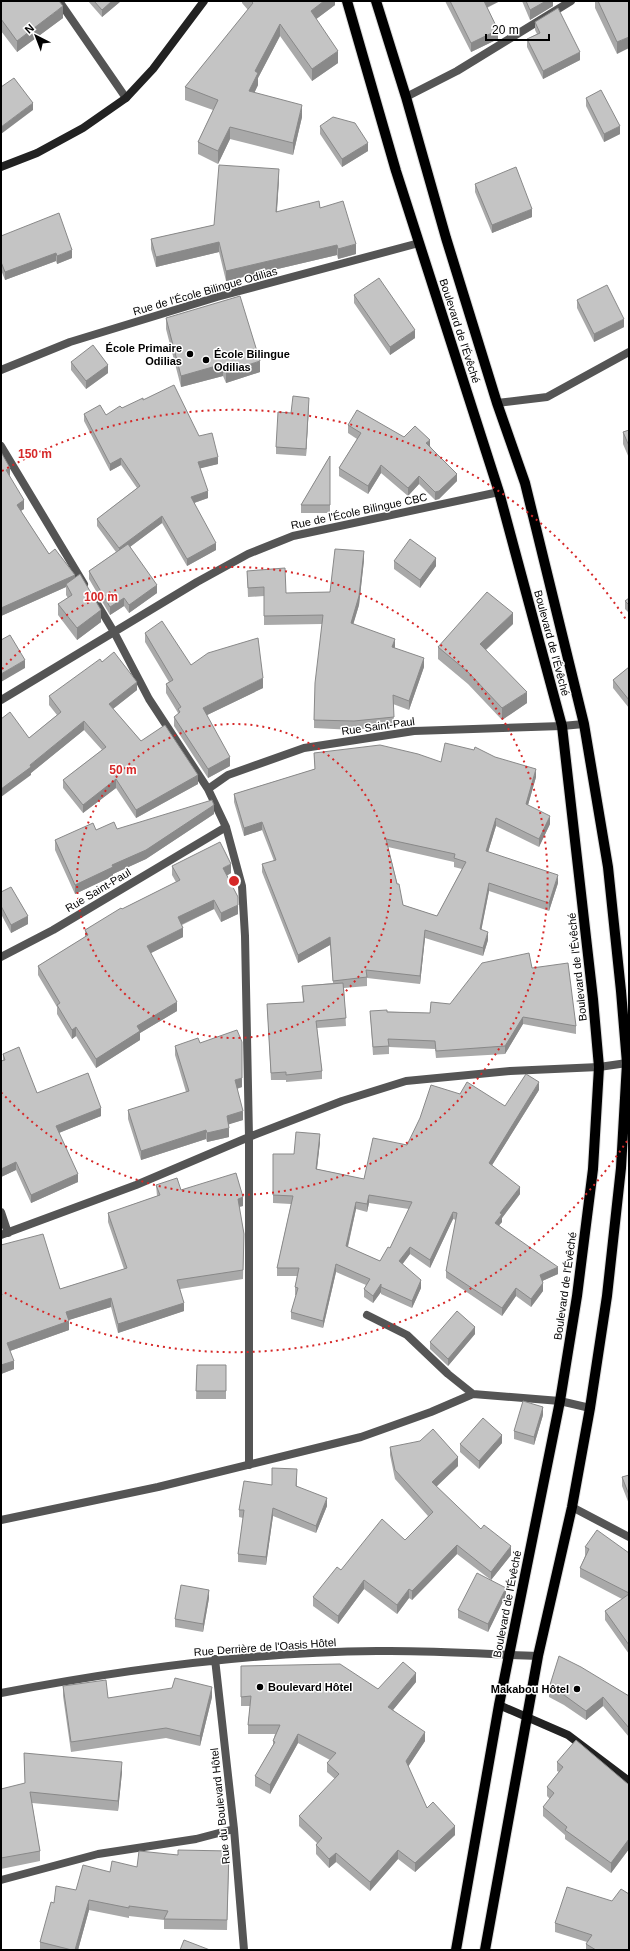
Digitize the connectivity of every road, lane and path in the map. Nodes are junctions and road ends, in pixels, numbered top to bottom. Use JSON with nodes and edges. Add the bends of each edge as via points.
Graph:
{"nodes":[{"id":1,"x":59,"y":1,"type":"edge"},
{"id":2,"x":204,"y":1,"type":"edge"},
{"id":3,"x":347,"y":1,"type":"edge"},
{"id":4,"x":376,"y":1,"type":"edge"},
{"id":5,"x":570,"y":1,"type":"edge"},
{"id":6,"x":406,"y":97,"type":"junction"},
{"id":7,"x":126,"y":98,"type":"junction"},
{"id":8,"x":1,"y":167,"type":"edge"},
{"id":9,"x":419,"y":243,"type":"junction"},
{"id":10,"x":629,"y":352,"type":"edge"},
{"id":11,"x":1,"y":370,"type":"edge"},
{"id":12,"x":497,"y":403,"type":"junction"},
{"id":13,"x":1,"y":446,"type":"edge"},
{"id":14,"x":500,"y":492,"type":"junction"},
{"id":15,"x":114,"y":632,"type":"junction"},
{"id":16,"x":1,"y":700,"type":"edge"},
{"id":17,"x":584,"y":724,"type":"junction"},
{"id":18,"x":562,"y":726,"type":"junction"},
{"id":19,"x":208,"y":789,"type":"junction"},
{"id":20,"x":226,"y":827,"type":"junction"},
{"id":21,"x":1,"y":957,"type":"edge"},
{"id":22,"x":627,"y":1063,"type":"junction"},
{"id":23,"x":599,"y":1067,"type":"junction"},
{"id":24,"x":249,"y":1137,"type":"junction"},
{"id":25,"x":625,"y":1169,"type":"edge"},
{"id":26,"x":1,"y":1212,"type":"edge"},
{"id":27,"x":4,"y":1234,"type":"edge"},
{"id":28,"x":367,"y":1315,"type":"dead end"},
{"id":29,"x":474,"y":1394,"type":"junction"},
{"id":30,"x":560,"y":1401,"type":"junction"},
{"id":31,"x":590,"y":1408,"type":"junction"},
{"id":32,"x":249,"y":1465,"type":"junction"},
{"id":33,"x":572,"y":1508,"type":"junction"},
{"id":34,"x":1,"y":1520,"type":"edge"},
{"id":35,"x":629,"y":1537,"type":"edge"},
{"id":36,"x":510,"y":1655,"type":"junction"},
{"id":37,"x":538,"y":1656,"type":"junction"},
{"id":38,"x":215,"y":1659,"type":"junction"},
{"id":39,"x":1,"y":1693,"type":"edge"},
{"id":40,"x":499,"y":1704,"type":"junction"},
{"id":41,"x":528,"y":1716,"type":"junction"},
{"id":42,"x":629,"y":1781,"type":"edge"},
{"id":43,"x":234,"y":1829,"type":"junction"},
{"id":44,"x":1,"y":1880,"type":"edge"},
{"id":45,"x":244,"y":1950,"type":"edge"},
{"id":46,"x":455,"y":1950,"type":"edge"},
{"id":47,"x":485,"y":1950,"type":"edge"}],
"edges":[{"from":1,"to":7,"type":"street"},
{"from":2,"to":7,"type":"street","via":[[153,68]]},
{"from":3,"to":9,"type":"main road","name":"Boulevard de l'Évêché"},
{"from":4,"to":6,"type":"main road","name":"Boulevard de l'Évêché"},
{"from":5,"to":6,"type":"street","via":[[457,71]]},
{"from":6,"to":12,"type":"main road","name":"Boulevard de l'Évêché"},
{"from":7,"to":8,"type":"street","via":[[77,132],[37,153]]},
{"from":9,"to":11,"type":"street","name":"Rue de l'École Bilingue Odilias","via":[[217,298],[70,342]]},
{"from":9,"to":14,"type":"main road","name":"Boulevard de l'Évêché"},
{"from":10,"to":12,"type":"street","via":[[547,397]]},
{"from":12,"to":17,"type":"main road","name":"Boulevard de l'Évêché","via":[[525,483]]},
{"from":13,"to":15,"type":"street"},
{"from":14,"to":15,"type":"street","name":"Rue de l'École Bilingue CBC","via":[[293,536],[248,554]]},
{"from":14,"to":18,"type":"main road","name":"Boulevard de l'Évêché"},
{"from":15,"to":16,"type":"street","name":"Rue de l'École Bilingue CBC"},
{"from":15,"to":19,"type":"street","via":[[149,699]]},
{"from":17,"to":18,"type":"street","name":"Rue Saint-Paul"},
{"from":17,"to":22,"type":"main road","name":"Boulevard de l'Évêché","via":[[608,867]]},
{"from":18,"to":19,"type":"street","name":"Rue Saint-Paul","via":[[414,731],[304,748],[228,775]]},
{"from":18,"to":23,"type":"main road","name":"Boulevard de l'Évêché"},
{"from":19,"to":20,"type":"street"},
{"from":20,"to":21,"type":"street","name":"Rue Saint-Paul","via":[[53,930]]},
{"from":20,"to":24,"type":"street","via":[[242,886]]},
{"from":22,"to":23,"type":"street"},
{"from":22,"to":25,"type":"main road","name":"Boulevard de l'Évêché"},
{"from":23,"to":24,"type":"street","via":[[510,1071],[406,1081],[342,1101]]},
{"from":23,"to":30,"type":"main road","name":"Boulevard de l'Évêché","via":[[593,1169],[577,1296]]},
{"from":24,"to":27,"type":"street","via":[[136,1185]]},
{"from":24,"to":32,"type":"street"},
{"from":25,"to":31,"type":"main road","name":"Boulevard de l'Évêché"},
{"from":26,"to":27,"type":"street"},
{"from":28,"to":29,"type":"street","via":[[407,1335],[448,1374]]},
{"from":29,"to":30,"type":"street"},
{"from":29,"to":32,"type":"street","via":[[361,1437]]},
{"from":30,"to":31,"type":"street"},
{"from":30,"to":36,"type":"main road","name":"Boulevard de l'Évêché"},
{"from":31,"to":33,"type":"main road","name":"Boulevard de l'Évêché"},
{"from":32,"to":34,"type":"street"},
{"from":33,"to":35,"type":"street"},
{"from":33,"to":37,"type":"main road","name":"Boulevard de l'Évêché"},
{"from":36,"to":37,"type":"street","name":"Rue Derrière de l'Oasis Hôtel"},
{"from":36,"to":38,"type":"street","name":"Rue Derrière de l'Oasis Hôtel","via":[[377,1651]]},
{"from":36,"to":40,"type":"main road","name":"Boulevard de l'Évêché"},
{"from":37,"to":41,"type":"main road","name":"Boulevard de l'Évêché"},
{"from":38,"to":39,"type":"street","name":"Rue Derrière de l'Oasis Hôtel","via":[[69,1680]]},
{"from":38,"to":43,"type":"street","name":"Rue du Boulevard Hôtel"},
{"from":40,"to":41,"type":"street"},
{"from":40,"to":46,"type":"main road","name":"Boulevard de l'Évêché"},
{"from":41,"to":42,"type":"street","via":[[568,1735]]},
{"from":41,"to":47,"type":"main road","name":"Boulevard de l'Évêché"},
{"from":43,"to":44,"type":"street","via":[[196,1839],[98,1854]]},
{"from":43,"to":45,"type":"street","name":"Rue du Boulevard Hôtel"}]}
